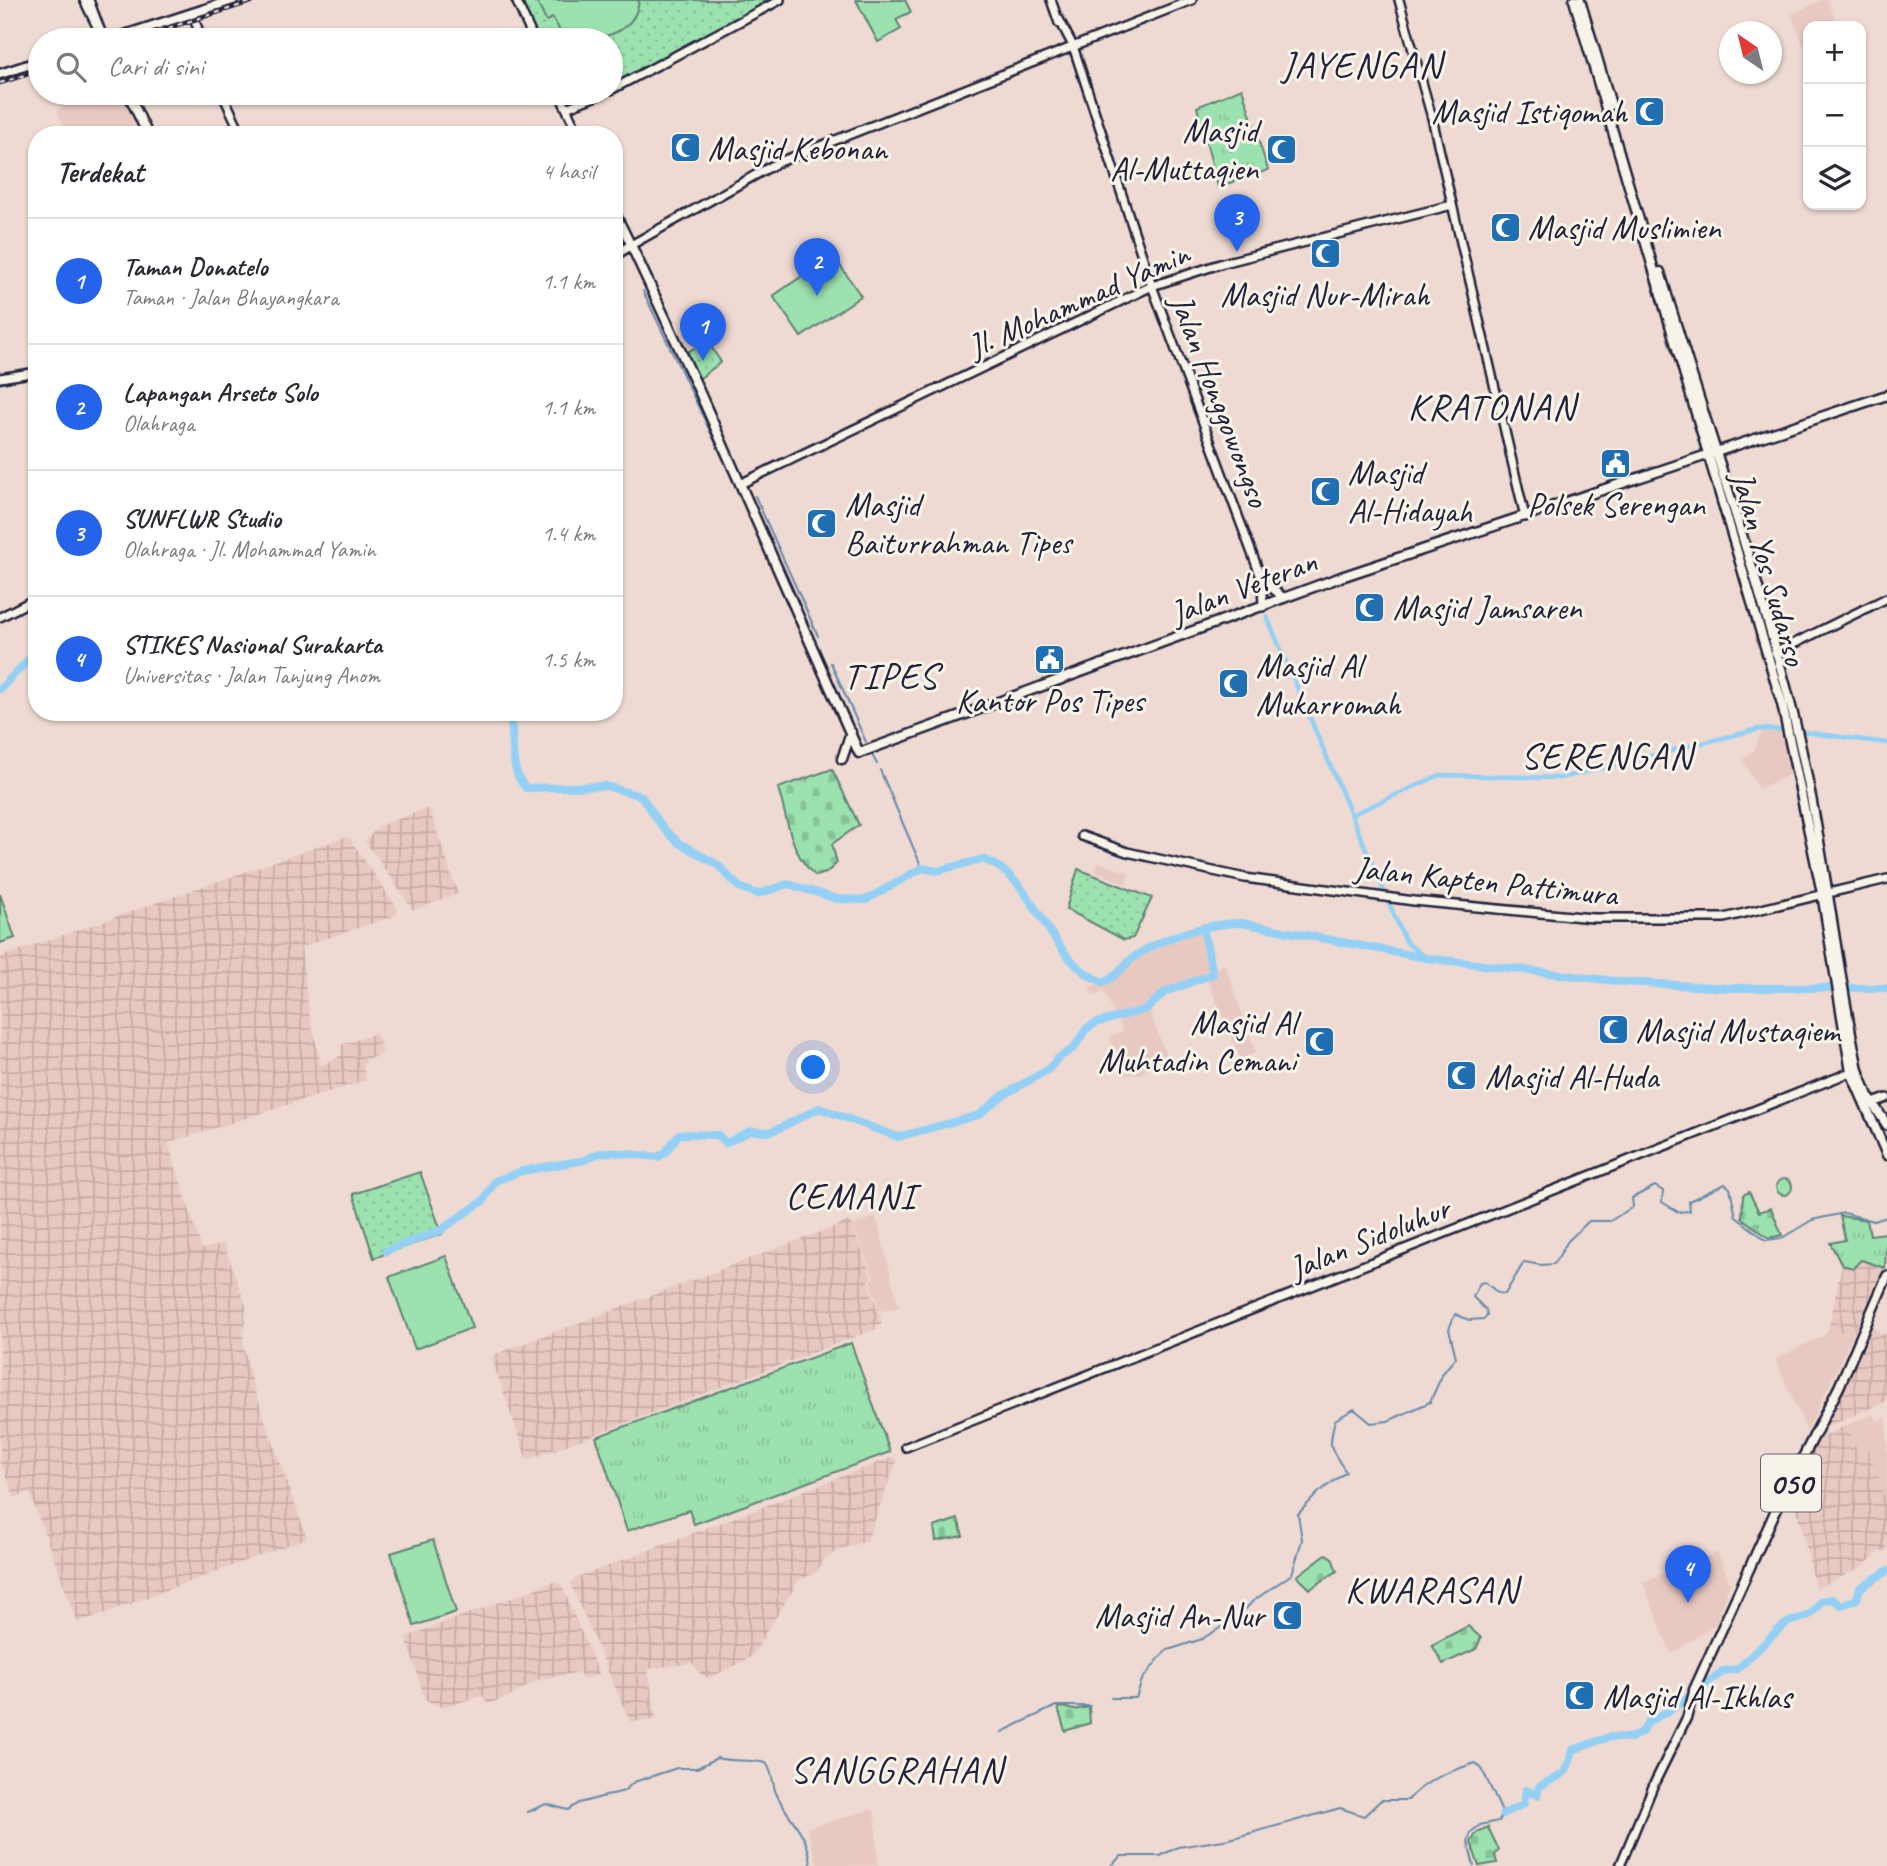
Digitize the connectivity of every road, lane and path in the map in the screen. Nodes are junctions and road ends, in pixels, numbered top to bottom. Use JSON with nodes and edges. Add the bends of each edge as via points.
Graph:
{"nodes":[{"id":1,"x":84,"y":0,"type":"edge"},
{"id":2,"x":89,"y":0,"type":"edge"},
{"id":3,"x":233,"y":0,"type":"edge"},
{"id":4,"x":516,"y":0,"type":"edge"},
{"id":5,"x":780,"y":0,"type":"edge"},
{"id":6,"x":1051,"y":0,"type":"edge"},
{"id":7,"x":1192,"y":0,"type":"edge"},
{"id":8,"x":1399,"y":0,"type":"edge"},
{"id":9,"x":1574,"y":0,"type":"edge"},
{"id":10,"x":1580,"y":0,"type":"edge"},
{"id":11,"x":192,"y":13,"type":"junction"},
{"id":12,"x":95,"y":28,"type":"edge"},
{"id":13,"x":100,"y":28,"type":"edge"},
{"id":14,"x":142,"y":28,"type":"edge"},
{"id":15,"x":198,"y":28,"type":"edge"},
{"id":16,"x":529,"y":28,"type":"edge"},
{"id":17,"x":1071,"y":49,"type":"junction"},
{"id":18,"x":28,"y":65,"type":"edge"},
{"id":19,"x":0,"y":74,"type":"edge"},
{"id":20,"x":623,"y":84,"type":"edge"},
{"id":21,"x":134,"y":105,"type":"edge"},
{"id":22,"x":228,"y":105,"type":"edge"},
{"id":23,"x":571,"y":105,"type":"edge"},
{"id":24,"x":566,"y":107,"type":"joint"},
{"id":25,"x":144,"y":126,"type":"edge"},
{"id":26,"x":238,"y":126,"type":"edge"},
{"id":27,"x":575,"y":126,"type":"edge"},
{"id":28,"x":1623,"y":155,"type":"junction"},
{"id":29,"x":1452,"y":205,"type":"junction"},
{"id":30,"x":623,"y":229,"type":"edge"},
{"id":31,"x":631,"y":245,"type":"junction"},
{"id":32,"x":623,"y":250,"type":"edge"},
{"id":33,"x":1152,"y":286,"type":"junction"},
{"id":34,"x":28,"y":373,"type":"edge"},
{"id":35,"x":0,"y":378,"type":"edge"},
{"id":36,"x":1887,"y":395,"type":"edge"},
{"id":37,"x":1713,"y":454,"type":"junction"},
{"id":38,"x":740,"y":484,"type":"junction"},
{"id":39,"x":1525,"y":517,"type":"junction"},
{"id":40,"x":1748,"y":575,"type":"junction"},
{"id":41,"x":1262,"y":580,"type":"junction"},
{"id":42,"x":1284,"y":598,"type":"junction"},
{"id":43,"x":1887,"y":598,"type":"edge"},
{"id":44,"x":28,"y":603,"type":"edge"},
{"id":45,"x":1263,"y":607,"type":"junction"},
{"id":46,"x":0,"y":617,"type":"edge"},
{"id":47,"x":1775,"y":653,"type":"junction"},
{"id":48,"x":1793,"y":730,"type":"junction"},
{"id":49,"x":850,"y":732,"type":"junction"},
{"id":50,"x":842,"y":759,"type":"dead end"},
{"id":51,"x":1082,"y":836,"type":"dead end"},
{"id":52,"x":1887,"y":879,"type":"edge"},
{"id":53,"x":1825,"y":892,"type":"junction"},
{"id":54,"x":1839,"y":977,"type":"junction"},
{"id":55,"x":1841,"y":996,"type":"junction"},
{"id":56,"x":1851,"y":1072,"type":"junction"},
{"id":57,"x":1887,"y":1098,"type":"edge"},
{"id":58,"x":1873,"y":1103,"type":"junction"},
{"id":59,"x":1887,"y":1125,"type":"edge"},
{"id":60,"x":1887,"y":1156,"type":"edge"},
{"id":61,"x":1887,"y":1276,"type":"edge"},
{"id":62,"x":906,"y":1447,"type":"dead end"},
{"id":63,"x":1693,"y":1693,"type":"joint"},
{"id":64,"x":1620,"y":1866,"type":"edge"}],
"edges":[{"from":1,"to":12,"type":"main road"},
{"from":2,"to":13,"type":"main road"},
{"from":3,"to":11,"type":"main road"},
{"from":4,"to":16,"type":"main road"},
{"from":5,"to":20,"type":"main road"},
{"from":6,"to":17,"type":"main road","name":"Jalan Honggowongso"},
{"from":7,"to":17,"type":"main road"},
{"from":8,"to":29,"type":"main road"},
{"from":9,"to":28,"type":"main road","name":"Jalan Yos Sudarso"},
{"from":10,"to":28,"type":"main road","name":"Jalan Yos Sudarso"},
{"from":11,"to":14,"type":"main road"},
{"from":11,"to":15,"type":"main road"},
{"from":17,"to":31,"type":"main road","via":[[777,163]]},
{"from":17,"to":33,"type":"main road","name":"Jalan Honggowongso"},
{"from":18,"to":19,"type":"main road"},
{"from":21,"to":25,"type":"main road"},
{"from":22,"to":26,"type":"main road"},
{"from":23,"to":24,"type":"main road"},
{"from":24,"to":27,"type":"main road"},
{"from":28,"to":37,"type":"main road","name":"Jalan Yos Sudarso"},
{"from":29,"to":33,"type":"main road","name":"Jl. Mohammad Yamin","via":[[1223,263]]},
{"from":29,"to":39,"type":"main road"},
{"from":30,"to":31,"type":"main road"},
{"from":31,"to":32,"type":"main road"},
{"from":31,"to":38,"type":"main road"},
{"from":33,"to":38,"type":"main road","name":"Jl. Mohammad Yamin"},
{"from":33,"to":41,"type":"main road","name":"Jalan Honggowongso"},
{"from":34,"to":35,"type":"main road"},
{"from":36,"to":37,"type":"main road","name":"Jalan Veteran"},
{"from":37,"to":39,"type":"main road","name":"Jalan Veteran"},
{"from":37,"to":40,"type":"main road","name":"Jalan Yos Sudarso"},
{"from":38,"to":49,"type":"main road"},
{"from":39,"to":42,"type":"main road","name":"Jalan Veteran"},
{"from":40,"to":47,"type":"main road","name":"Jalan Yos Sudarso"},
{"from":40,"to":48,"type":"main road","name":"Jalan Yos Sudarso"},
{"from":41,"to":42,"type":"main road"},
{"from":41,"to":45,"type":"main road","name":"Jalan Honggowongso"},
{"from":42,"to":45,"type":"main road","name":"Jalan Veteran"},
{"from":43,"to":47,"type":"main road"},
{"from":44,"to":46,"type":"main road"},
{"from":45,"to":49,"type":"main road","name":"Jalan Veteran","via":[[859,753]]},
{"from":47,"to":48,"type":"main road","name":"Jalan Yos Sudarso"},
{"from":48,"to":53,"type":"main road","name":"Jalan Yos Sudarso"},
{"from":49,"to":50,"type":"main road"},
{"from":51,"to":53,"type":"main road","name":"Jalan Kapten Pattimura","via":[[1127,852],[1226,874],[1386,897],[1592,918],[1731,917]]},
{"from":52,"to":53,"type":"main road","name":"Jalan Kapten Pattimura"},
{"from":53,"to":54,"type":"main road","name":"Jalan Yos Sudarso"},
{"from":53,"to":54,"type":"main road","name":"Jalan Yos Sudarso","via":[[1841,967]]},
{"from":54,"to":55,"type":"main road","name":"Jalan Yos Sudarso"},
{"from":55,"to":56,"type":"main road","name":"Jalan Yos Sudarso"},
{"from":55,"to":58,"type":"main road","via":[[1858,1069]]},
{"from":56,"to":60,"type":"main road","name":"Jalan Yos Sudarso"},
{"from":56,"to":62,"type":"main road","name":"Jalan Sidoluhur"},
{"from":57,"to":58,"type":"main road"},
{"from":58,"to":59,"type":"main road"},
{"from":61,"to":63,"type":"main road","number":"050","via":[[1845,1376],[1775,1512]]},
{"from":63,"to":64,"type":"main road","number":"050","via":[[1687,1717]]}]}
